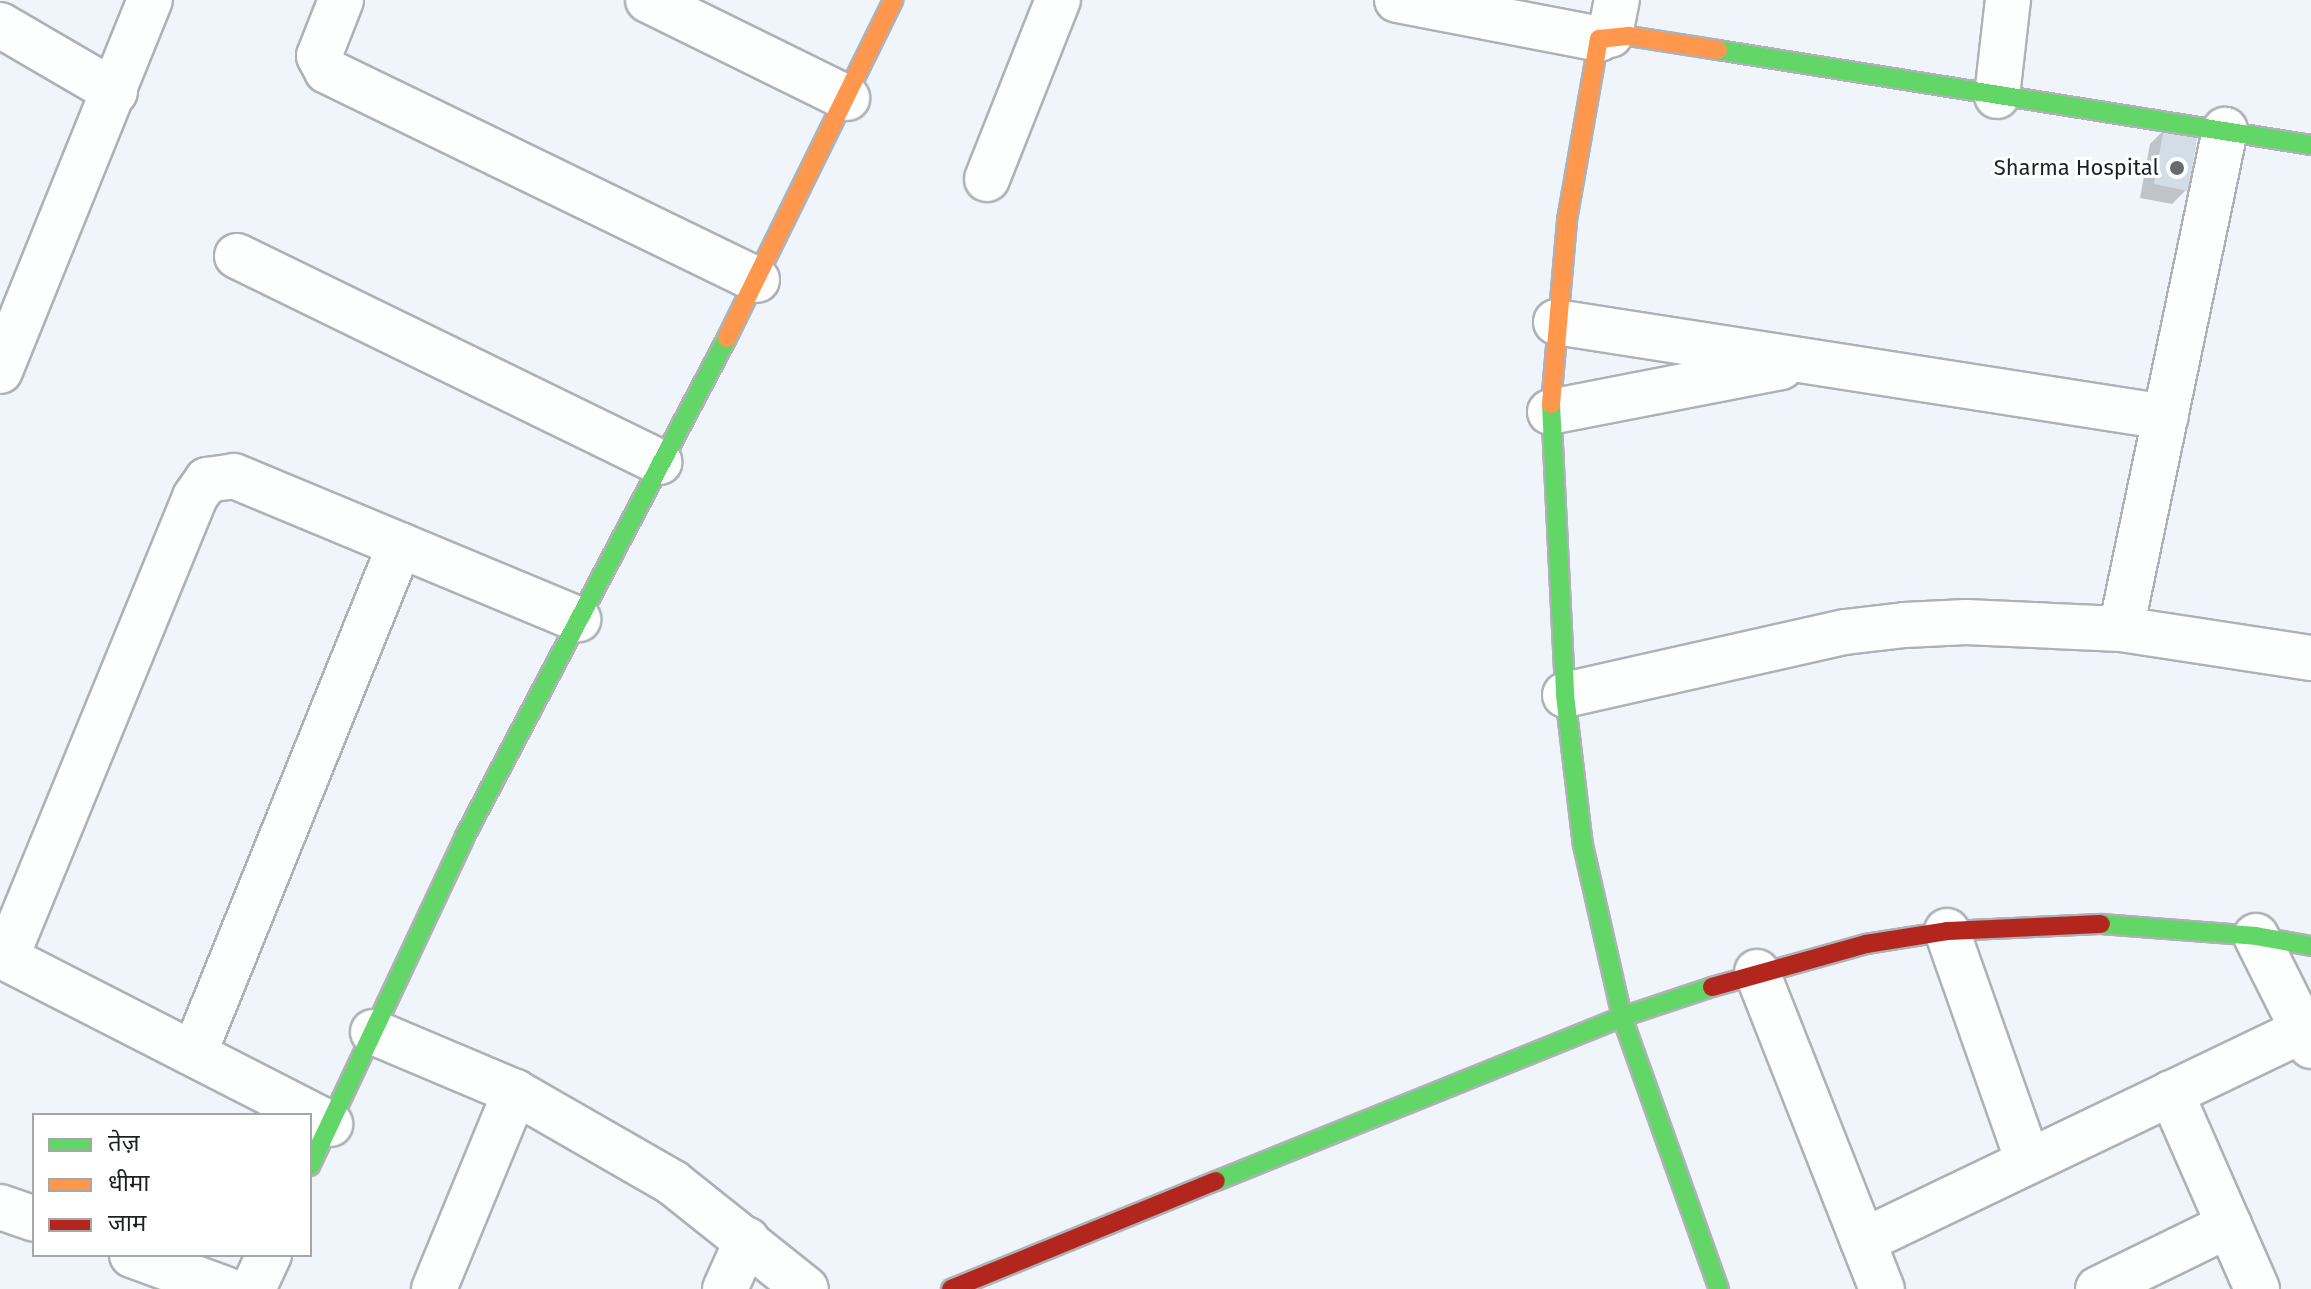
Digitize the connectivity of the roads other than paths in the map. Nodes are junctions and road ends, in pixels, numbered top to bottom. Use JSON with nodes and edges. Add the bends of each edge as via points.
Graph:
{"nodes":[{"id":1,"x":150,"y":0,"type":"edge"},
{"id":2,"x":341,"y":0,"type":"edge"},
{"id":3,"x":648,"y":0,"type":"edge"},
{"id":4,"x":893,"y":0,"type":"edge"},
{"id":5,"x":1058,"y":0,"type":"edge"},
{"id":6,"x":1397,"y":0,"type":"edge"},
{"id":7,"x":2008,"y":0,"type":"edge"},
{"id":8,"x":0,"y":25,"type":"edge"},
{"id":9,"x":1609,"y":25,"type":"edge"},
{"id":10,"x":115,"y":92,"type":"junction"},
{"id":11,"x":1997,"y":96,"type":"junction"},
{"id":12,"x":847,"y":98,"type":"junction"},
{"id":13,"x":2225,"y":130,"type":"junction"},
{"id":14,"x":2311,"y":145,"type":"edge"},
{"id":15,"x":987,"y":179,"type":"dead end"},
{"id":16,"x":237,"y":256,"type":"dead end"},
{"id":17,"x":757,"y":280,"type":"junction"},
{"id":18,"x":1556,"y":322,"type":"junction"},
{"id":19,"x":1811,"y":362,"type":"junction"},
{"id":20,"x":0,"y":371,"type":"edge"},
{"id":21,"x":1550,"y":412,"type":"junction"},
{"id":22,"x":2166,"y":417,"type":"junction"},
{"id":23,"x":660,"y":462,"type":"junction"},
{"id":24,"x":400,"y":545,"type":"junction"},
{"id":25,"x":578,"y":619,"type":"junction"},
{"id":26,"x":2121,"y":629,"type":"junction"},
{"id":27,"x":2311,"y":658,"type":"edge"},
{"id":28,"x":1565,"y":695,"type":"junction"},
{"id":29,"x":1947,"y":931,"type":"junction"},
{"id":30,"x":2256,"y":936,"type":"junction"},
{"id":31,"x":2311,"y":946,"type":"edge"},
{"id":32,"x":3,"y":957,"type":"edge"},
{"id":33,"x":1757,"y":972,"type":"junction"},
{"id":34,"x":1622,"y":1017,"type":"junction"},
{"id":35,"x":373,"y":1032,"type":"junction"},
{"id":36,"x":2308,"y":1034,"type":"edge"},
{"id":37,"x":194,"y":1054,"type":"junction"},
{"id":38,"x":515,"y":1092,"type":"junction"},
{"id":39,"x":2171,"y":1093,"type":"junction"},
{"id":40,"x":309,"y":1113,"type":"edge"},
{"id":41,"x":312,"y":1115,"type":"edge"},
{"id":42,"x":330,"y":1124,"type":"junction"},
{"id":43,"x":2028,"y":1161,"type":"junction"},
{"id":44,"x":312,"y":1162,"type":"edge"},
{"id":45,"x":0,"y":1207,"type":"edge"},
{"id":46,"x":32,"y":1218,"type":"edge"},
{"id":47,"x":2229,"y":1225,"type":"junction"},
{"id":48,"x":747,"y":1240,"type":"junction"},
{"id":49,"x":1863,"y":1241,"type":"junction"},
{"id":50,"x":137,"y":1257,"type":"edge"},
{"id":51,"x":268,"y":1257,"type":"edge"},
{"id":52,"x":225,"y":1289,"type":"edge"},
{"id":53,"x":253,"y":1289,"type":"edge"},
{"id":54,"x":434,"y":1289,"type":"edge"},
{"id":55,"x":725,"y":1289,"type":"edge"},
{"id":56,"x":806,"y":1289,"type":"edge"},
{"id":57,"x":951,"y":1289,"type":"edge"},
{"id":58,"x":1719,"y":1289,"type":"edge"},
{"id":59,"x":1882,"y":1289,"type":"edge"},
{"id":60,"x":2098,"y":1289,"type":"edge"},
{"id":61,"x":2257,"y":1289,"type":"edge"}],
"edges":[{"from":1,"to":10,"type":"street"},
{"from":2,"to":17,"type":"street","via":[[319,56],[327,71]]},
{"from":3,"to":12,"type":"street"},
{"from":4,"to":12,"type":"street"},
{"from":5,"to":15,"type":"street"},
{"from":6,"to":9,"type":"street"},
{"from":7,"to":11,"type":"street"},
{"from":8,"to":10,"type":"street"},
{"from":9,"to":11,"type":"street"},
{"from":9,"to":18,"type":"street","via":[[1569,205]]},
{"from":10,"to":20,"type":"street"},
{"from":11,"to":13,"type":"street"},
{"from":12,"to":17,"type":"street"},
{"from":13,"to":14,"type":"street"},
{"from":13,"to":22,"type":"street"},
{"from":16,"to":23,"type":"street"},
{"from":17,"to":23,"type":"street"},
{"from":18,"to":19,"type":"street"},
{"from":18,"to":21,"type":"street"},
{"from":19,"to":21,"type":"street"},
{"from":19,"to":22,"type":"street"},
{"from":21,"to":28,"type":"street"},
{"from":22,"to":26,"type":"street"},
{"from":23,"to":25,"type":"street"},
{"from":24,"to":25,"type":"street"},
{"from":24,"to":32,"type":"street","via":[[234,476],[207,480],[195,497]]},
{"from":24,"to":37,"type":"street"},
{"from":25,"to":35,"type":"street","via":[[464,838]]},
{"from":26,"to":27,"type":"street"},
{"from":26,"to":28,"type":"street","via":[[1966,622],[1845,632]]},
{"from":28,"to":34,"type":"street","via":[[1583,845]]},
{"from":29,"to":30,"type":"street","via":[[2088,923]]},
{"from":29,"to":33,"type":"street","via":[[1866,944]]},
{"from":29,"to":43,"type":"street"},
{"from":30,"to":31,"type":"street"},
{"from":30,"to":36,"type":"street"},
{"from":32,"to":37,"type":"street"},
{"from":33,"to":34,"type":"street"},
{"from":33,"to":49,"type":"street"},
{"from":34,"to":57,"type":"street"},
{"from":34,"to":58,"type":"street"},
{"from":35,"to":38,"type":"street"},
{"from":35,"to":42,"type":"street"},
{"from":36,"to":39,"type":"street"},
{"from":37,"to":40,"type":"street"},
{"from":38,"to":48,"type":"street","via":[[673,1183]]},
{"from":38,"to":54,"type":"street"},
{"from":39,"to":43,"type":"street"},
{"from":39,"to":47,"type":"street"},
{"from":41,"to":42,"type":"street"},
{"from":42,"to":44,"type":"street"},
{"from":43,"to":49,"type":"street"},
{"from":45,"to":46,"type":"street"},
{"from":47,"to":60,"type":"street"},
{"from":47,"to":61,"type":"street"},
{"from":48,"to":55,"type":"street"},
{"from":48,"to":56,"type":"street"},
{"from":49,"to":59,"type":"street"},
{"from":50,"to":52,"type":"street"},
{"from":51,"to":53,"type":"street"}]}
